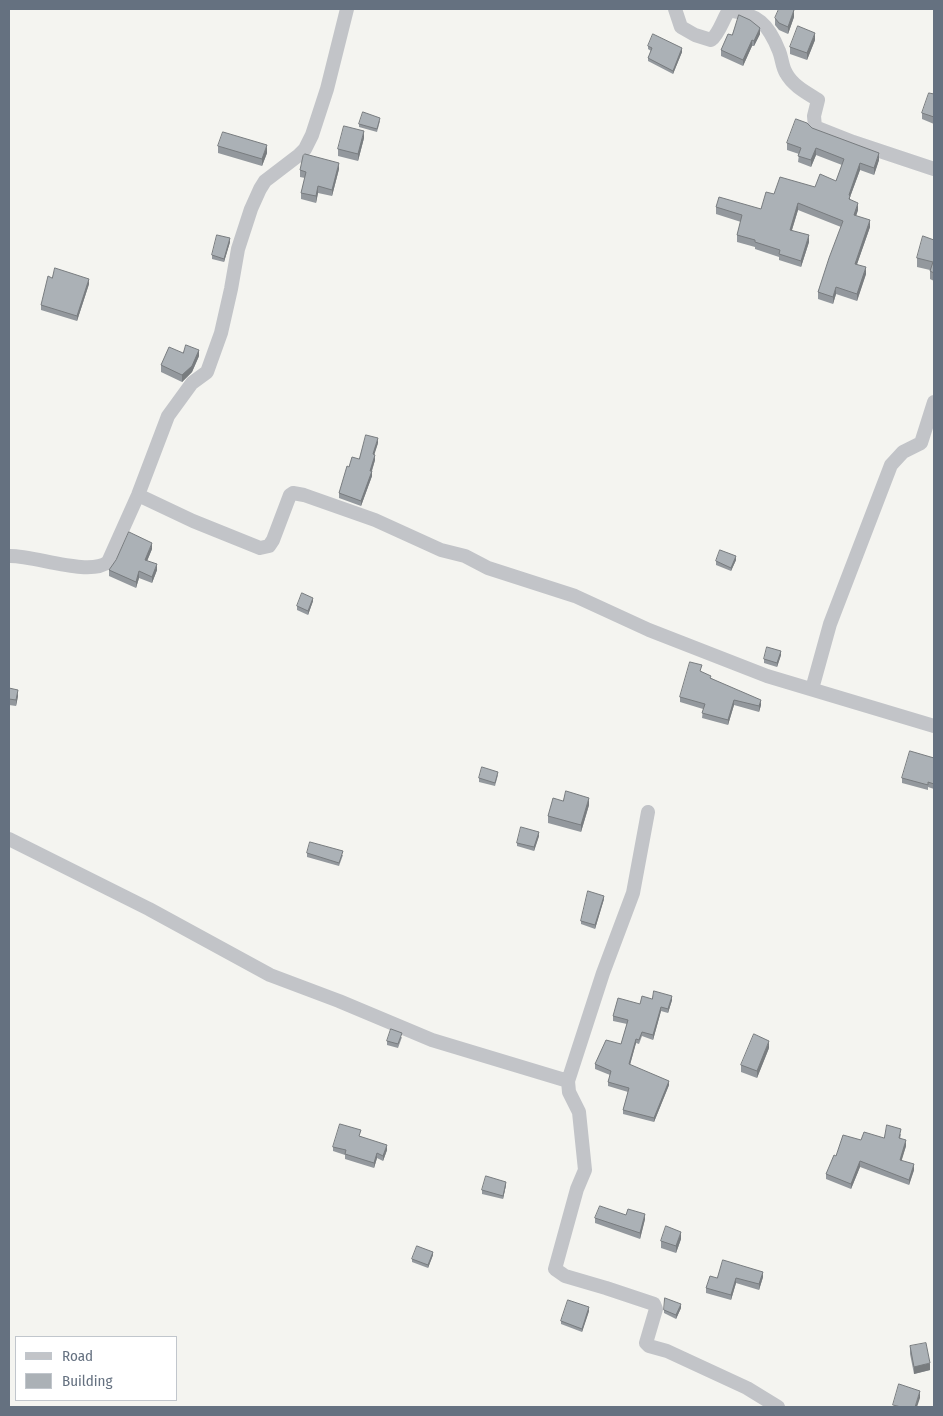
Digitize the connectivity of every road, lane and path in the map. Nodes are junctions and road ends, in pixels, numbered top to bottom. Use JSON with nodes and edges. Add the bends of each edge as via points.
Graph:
{"nodes":[{"id":1,"x":348,"y":9,"type":"edge"},
{"id":2,"x":675,"y":9,"type":"edge"},
{"id":3,"x":934,"y":169,"type":"edge"},
{"id":4,"x":934,"y":402,"type":"edge"},
{"id":5,"x":138,"y":494,"type":"junction"},
{"id":6,"x":9,"y":556,"type":"edge"},
{"id":7,"x":812,"y":689,"type":"junction"},
{"id":8,"x":934,"y":726,"type":"edge"},
{"id":9,"x":648,"y":812,"type":"dead end"},
{"id":10,"x":9,"y":839,"type":"edge"},
{"id":11,"x":568,"y":1081,"type":"junction"},
{"id":12,"x":778,"y":1407,"type":"edge"}],
"edges":[{"from":1,"to":5,"type":"street","via":[[312,135],[305,149],[265,181],[260,189],[238,249],[221,333],[207,372],[192,383],[168,416]]},
{"from":2,"to":3,"type":"street","via":[[681,27],[710,40],[729,10],[745,13],[766,25],[786,73],[800,89],[818,100],[815,127]]},
{"from":4,"to":7,"type":"street","via":[[921,443],[903,452],[890,465],[830,624]]},
{"from":5,"to":6,"type":"street","via":[[111,557],[104,565],[79,567]]},
{"from":5,"to":7,"type":"street","via":[[260,548],[269,546],[273,540],[290,495],[304,495],[374,520],[488,568],[576,596],[649,630],[767,676]]},
{"from":7,"to":8,"type":"street"},
{"from":9,"to":11,"type":"street","via":[[633,893]]},
{"from":10,"to":11,"type":"street","via":[[270,975],[432,1040]]},
{"from":11,"to":12,"type":"street","via":[[569,1092],[579,1112],[586,1170],[577,1188],[555,1269],[565,1276],[654,1304],[656,1309],[646,1339],[648,1346],[667,1351],[747,1388]]}]}
